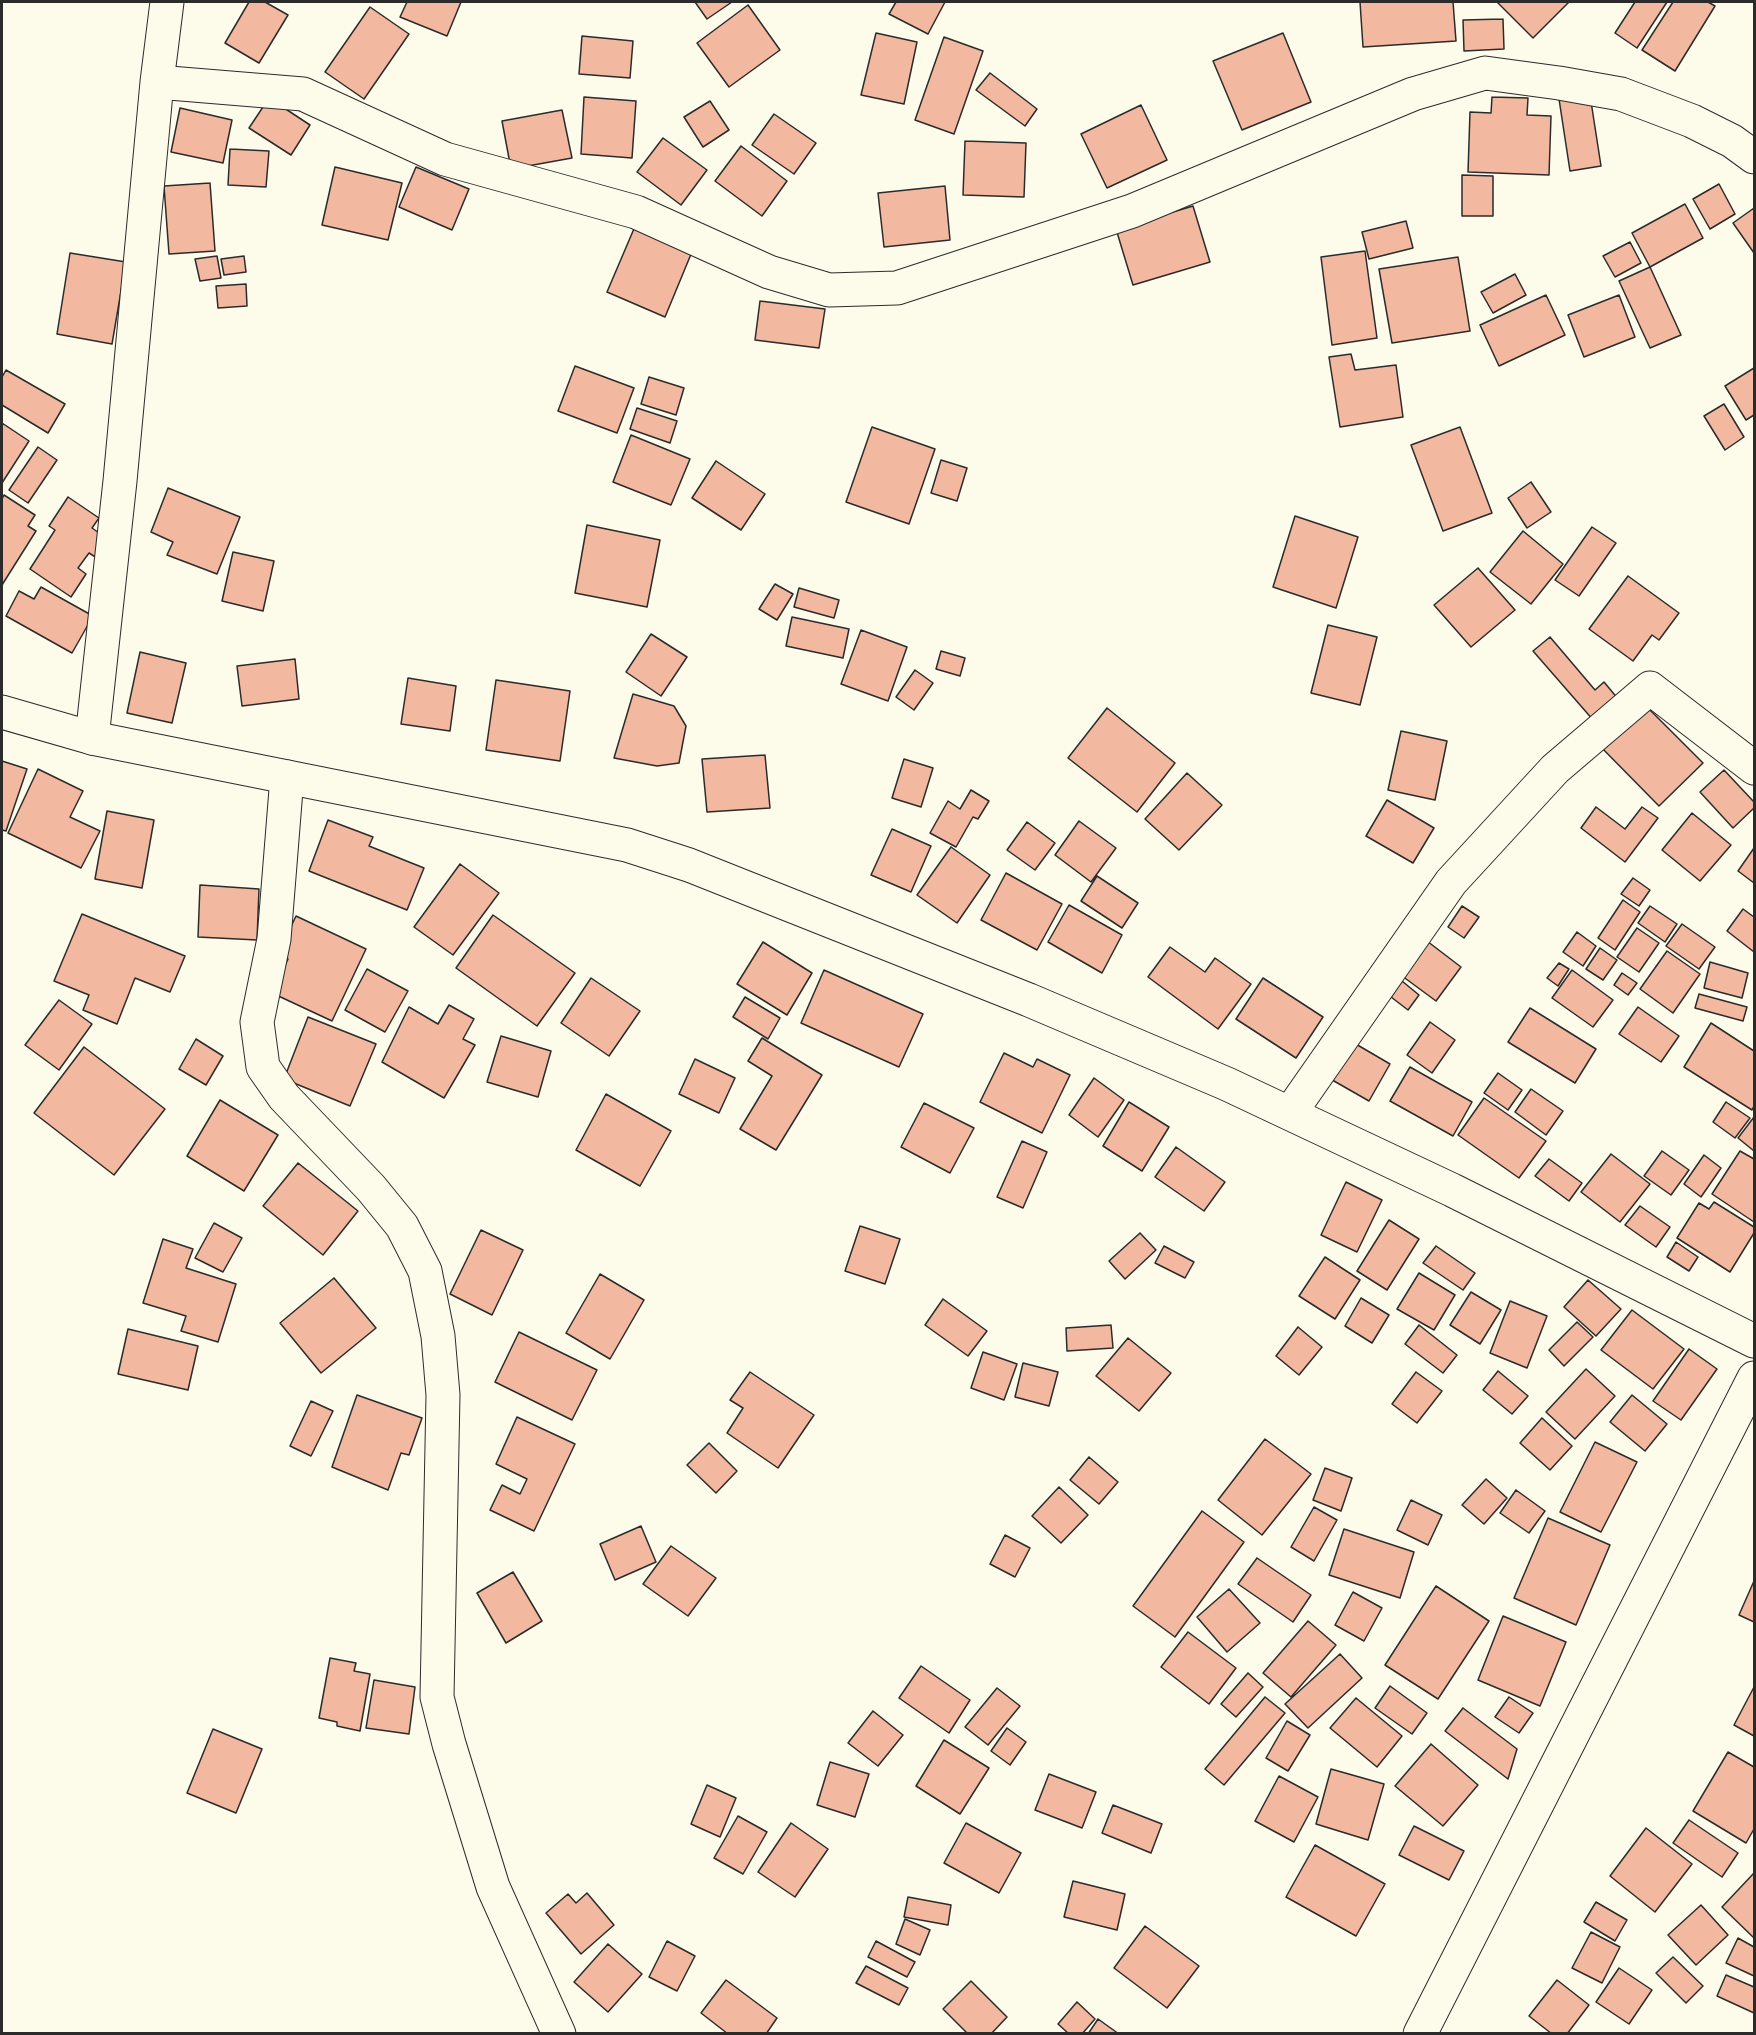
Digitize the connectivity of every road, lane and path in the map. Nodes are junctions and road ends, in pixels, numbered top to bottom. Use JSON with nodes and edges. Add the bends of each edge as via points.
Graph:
{"nodes":[{"id":1,"x":167,"y":2,"type":"edge"},
{"id":2,"x":157,"y":82,"type":"junction"},
{"id":3,"x":1755,"y":158,"type":"edge"},
{"id":4,"x":2,"y":712,"type":"edge"},
{"id":5,"x":92,"y":738,"type":"junction"},
{"id":6,"x":1755,"y":768,"type":"edge"},
{"id":7,"x":287,"y":777,"type":"junction"},
{"id":8,"x":1290,"y":1113,"type":"junction"},
{"id":9,"x":1755,"y":1341,"type":"edge"},
{"id":10,"x":1750,"y":1397,"type":"edge"},
{"id":11,"x":559,"y":2034,"type":"edge"},
{"id":12,"x":1420,"y":2034,"type":"edge"}],
"edges":[{"from":1,"to":2,"type":"street"},
{"from":2,"to":3,"type":"street","via":[[303,94],[445,159],[636,212],[769,272],[829,290],[897,288],[1120,215],[1413,94],[1485,73],[1621,94],[1692,121],[1732,141]]},
{"from":2,"to":5,"type":"street"},
{"from":4,"to":5,"type":"street"},
{"from":5,"to":7,"type":"street"},
{"from":6,"to":8,"type":"street","via":[[1650,688],[1555,770],[1450,882]]},
{"from":7,"to":8,"type":"street","via":[[627,845],[679,862],[1029,1000]]},
{"from":7,"to":11,"type":"street","via":[[274,939],[257,1022],[263,1067],[284,1097],[402,1226],[425,1271],[438,1336],[443,1395],[437,1697],[493,1887]]},
{"from":8,"to":9,"type":"street"},
{"from":10,"to":12,"type":"street"}]}
